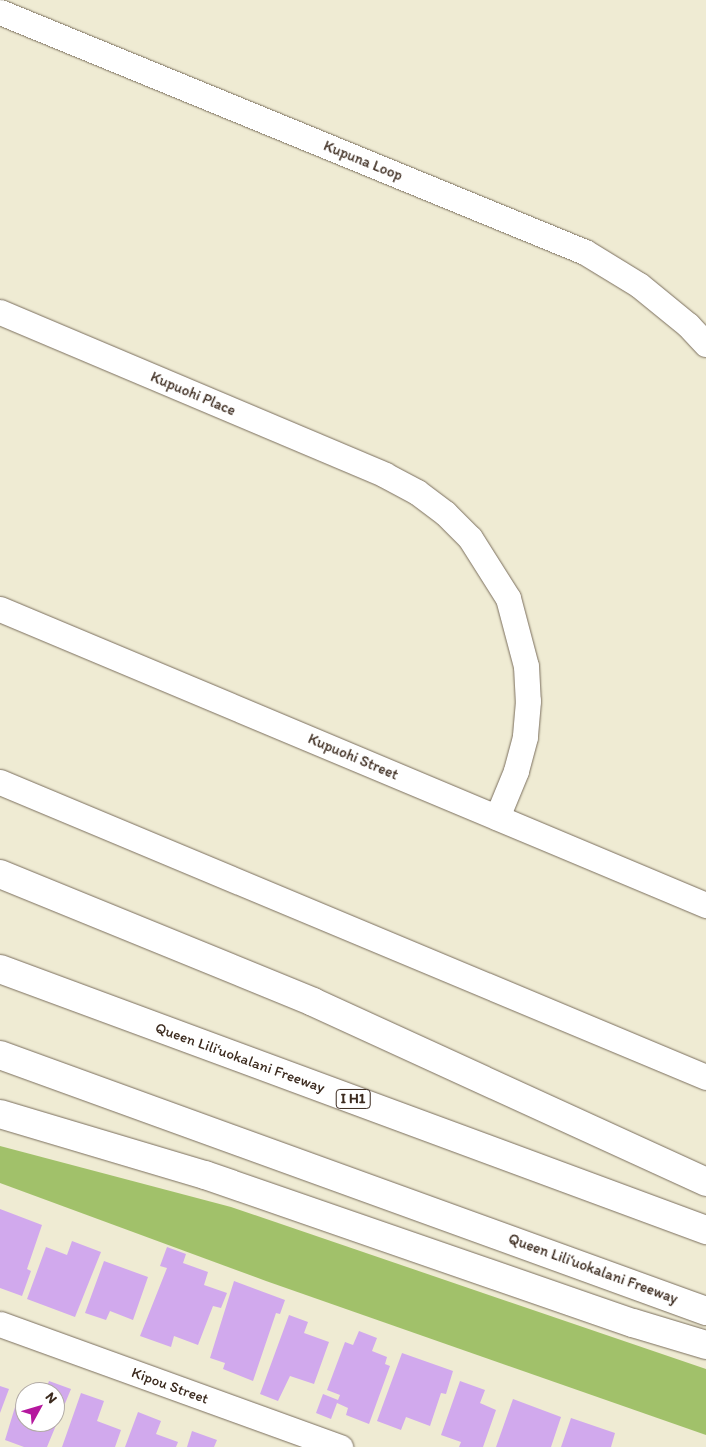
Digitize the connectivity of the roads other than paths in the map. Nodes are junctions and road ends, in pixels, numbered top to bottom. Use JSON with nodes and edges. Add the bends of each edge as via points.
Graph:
{"nodes":[{"id":1,"x":0,"y":12,"type":"edge"},
{"id":2,"x":0,"y":312,"type":"edge"},
{"id":3,"x":706,"y":344,"type":"edge"},
{"id":4,"x":0,"y":609,"type":"edge"},
{"id":5,"x":0,"y":782,"type":"edge"},
{"id":6,"x":497,"y":817,"type":"junction"},
{"id":7,"x":0,"y":874,"type":"edge"},
{"id":8,"x":706,"y":905,"type":"edge"},
{"id":9,"x":0,"y":968,"type":"edge"},
{"id":10,"x":0,"y":1054,"type":"edge"},
{"id":11,"x":706,"y":1078,"type":"edge"},
{"id":12,"x":0,"y":1114,"type":"edge"},
{"id":13,"x":706,"y":1182,"type":"edge"},
{"id":14,"x":706,"y":1230,"type":"edge"},
{"id":15,"x":706,"y":1310,"type":"edge"},
{"id":16,"x":0,"y":1324,"type":"edge"},
{"id":17,"x":706,"y":1344,"type":"edge"},
{"id":18,"x":340,"y":1447,"type":"edge"}],
"edges":[{"from":1,"to":3,"type":"street","name":"Kupuna Loop","via":[[585,252],[639,285]]},
{"from":2,"to":6,"type":"street","name":"Kupuohi Place","via":[[386,475],[445,513],[470,538],[508,598],[520,632],[526,666],[528,702],[525,737],[516,771]]},
{"from":4,"to":6,"type":"street","name":"Kupuohi Street"},
{"from":5,"to":11,"type":"street"},
{"from":6,"to":8,"type":"street","name":"Kupuohi Street"},
{"from":7,"to":13,"type":"highway","via":[[313,1002]]},
{"from":9,"to":14,"type":"highway","name":"Queen Liliʻuokalani Freeway","number":"I H1"},
{"from":10,"to":15,"type":"highway","name":"Queen Liliʻuokalani Freeway"},
{"from":12,"to":17,"type":"highway","via":[[205,1175],[633,1323]]},
{"from":16,"to":18,"type":"street","name":"Kipou Street"}]}
